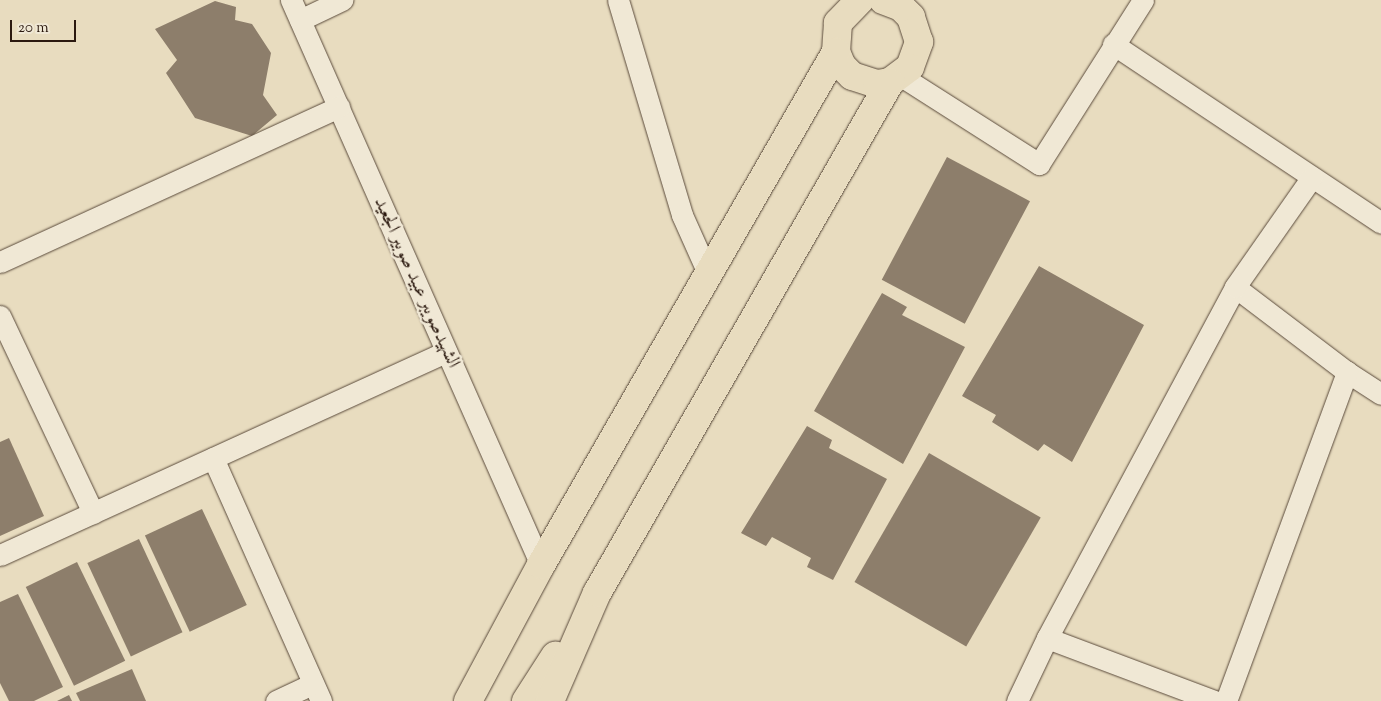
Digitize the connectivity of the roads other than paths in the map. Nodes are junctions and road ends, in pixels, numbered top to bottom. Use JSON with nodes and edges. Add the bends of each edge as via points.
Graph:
{"nodes":[{"id":1,"x":290,"y":0,"type":"edge"},
{"id":2,"x":342,"y":0,"type":"edge"},
{"id":3,"x":618,"y":0,"type":"edge"},
{"id":4,"x":860,"y":0,"type":"edge"},
{"id":5,"x":883,"y":0,"type":"edge"},
{"id":6,"x":1143,"y":0,"type":"edge"},
{"id":7,"x":918,"y":8,"type":"edge"},
{"id":8,"x":300,"y":20,"type":"junction"},
{"id":9,"x":1113,"y":44,"type":"junction"},
{"id":10,"x":836,"y":52,"type":"junction"},
{"id":11,"x":895,"y":79,"type":"junction"},
{"id":12,"x":339,"y":107,"type":"junction"},
{"id":13,"x":1312,"y":177,"type":"junction"},
{"id":14,"x":1381,"y":223,"type":"edge"},
{"id":15,"x":0,"y":262,"type":"edge"},
{"id":16,"x":708,"y":273,"type":"junction"},
{"id":17,"x":1235,"y":288,"type":"junction"},
{"id":18,"x":0,"y":316,"type":"edge"},
{"id":19,"x":445,"y":352,"type":"junction"},
{"id":20,"x":1346,"y":372,"type":"junction"},
{"id":21,"x":1381,"y":394,"type":"edge"},
{"id":22,"x":213,"y":458,"type":"junction"},
{"id":23,"x":93,"y":512,"type":"junction"},
{"id":24,"x":0,"y":555,"type":"edge"},
{"id":25,"x":541,"y":565,"type":"junction"},
{"id":26,"x":597,"y":593,"type":"junction"},
{"id":27,"x":1047,"y":638,"type":"junction"},
{"id":28,"x":316,"y":692,"type":"edge"},
{"id":29,"x":1225,"y":700,"type":"edge"},
{"id":30,"x":276,"y":701,"type":"edge"},
{"id":31,"x":468,"y":701,"type":"edge"},
{"id":32,"x":487,"y":701,"type":"edge"},
{"id":33,"x":526,"y":701,"type":"edge"},
{"id":34,"x":550,"y":701,"type":"edge"},
{"id":35,"x":1017,"y":701,"type":"edge"}],
"edges":[{"from":1,"to":8,"type":"street","name":"الشهيدصويبر عبيد صوبير الجعيد"},
{"from":2,"to":8,"type":"street"},
{"from":3,"to":16,"type":"street","via":[[682,215]]},
{"from":4,"to":10,"type":"main road","via":[[838,23]]},
{"from":5,"to":7,"type":"main road","via":[[901,7]]},
{"from":6,"to":9,"type":"street"},
{"from":7,"to":11,"type":"main road","via":[[916,55]]},
{"from":8,"to":12,"type":"street","name":"الشهيدصويبر عبيد صوبير الجعيد"},
{"from":9,"to":11,"type":"street","via":[[1039,164]]},
{"from":9,"to":13,"type":"street"},
{"from":10,"to":11,"type":"main road","via":[[842,66],[864,82]]},
{"from":10,"to":16,"type":"main road"},
{"from":11,"to":26,"type":"main road"},
{"from":12,"to":15,"type":"street"},
{"from":12,"to":19,"type":"street","name":"الشهيدصويبر عبيد صوبير الجعيد"},
{"from":13,"to":14,"type":"street"},
{"from":13,"to":17,"type":"street"},
{"from":16,"to":25,"type":"main road"},
{"from":17,"to":20,"type":"street"},
{"from":17,"to":27,"type":"street"},
{"from":18,"to":23,"type":"street"},
{"from":19,"to":22,"type":"street"},
{"from":19,"to":25,"type":"street","name":"الشهيدصويبر عبيد صوبير الجعيد"},
{"from":20,"to":21,"type":"street"},
{"from":20,"to":29,"type":"street"},
{"from":22,"to":23,"type":"street"},
{"from":22,"to":28,"type":"street"},
{"from":23,"to":24,"type":"street"},
{"from":25,"to":31,"type":"main road"},
{"from":25,"to":32,"type":"main road"},
{"from":26,"to":33,"type":"main road"},
{"from":26,"to":34,"type":"main road"},
{"from":27,"to":29,"type":"street"},
{"from":27,"to":35,"type":"street"},
{"from":28,"to":30,"type":"street"}]}
